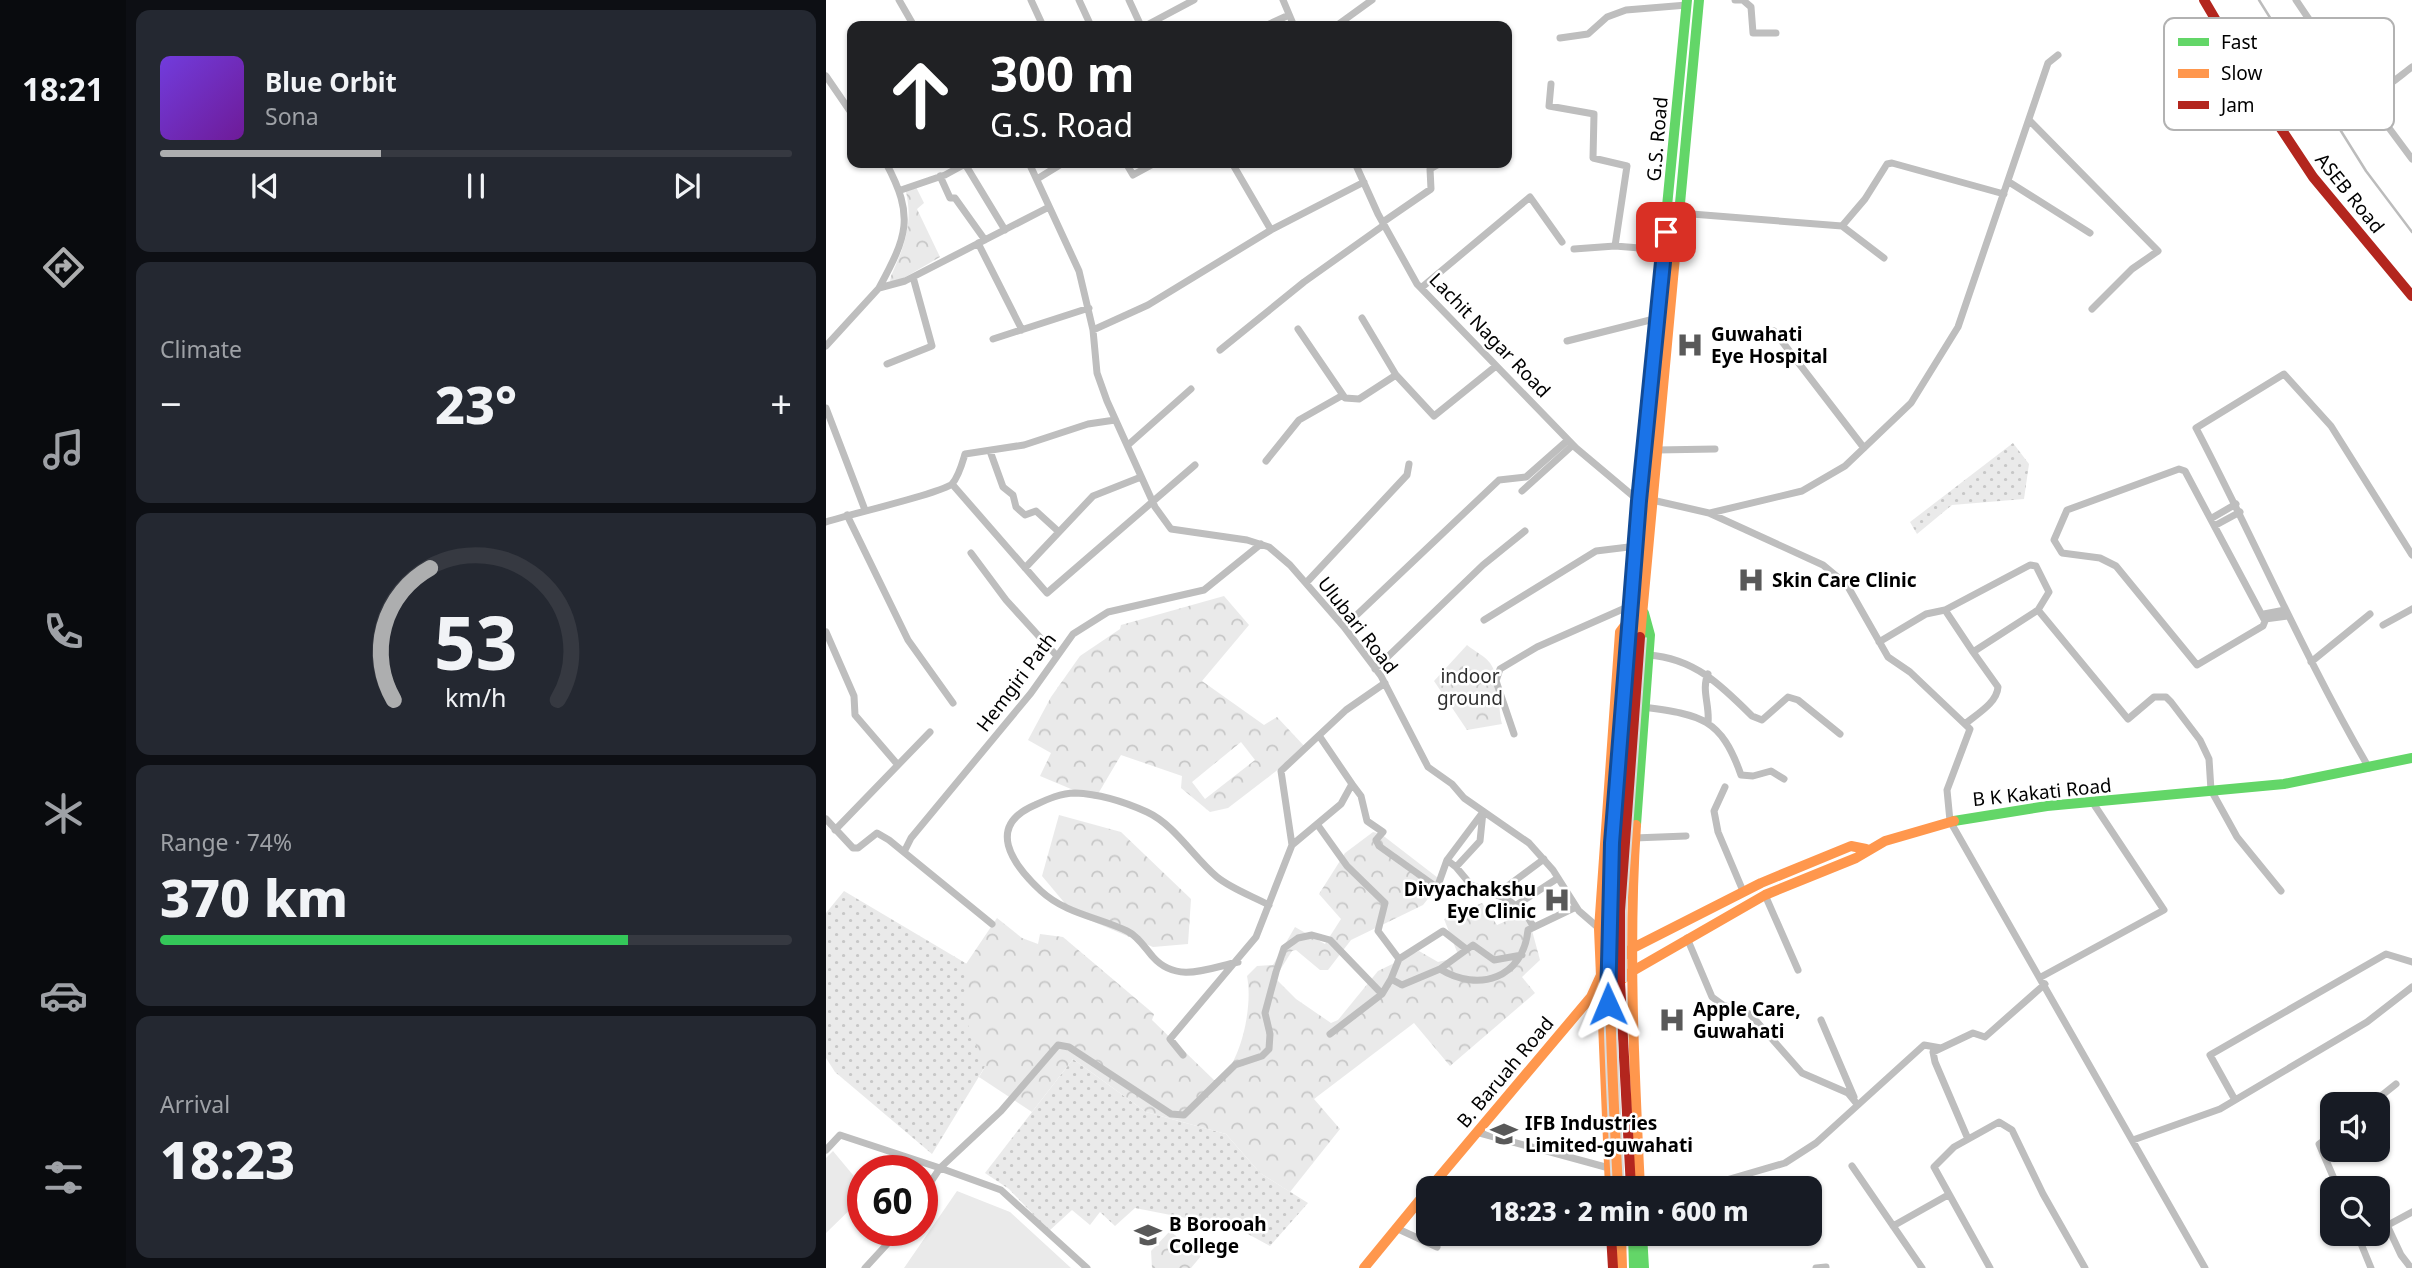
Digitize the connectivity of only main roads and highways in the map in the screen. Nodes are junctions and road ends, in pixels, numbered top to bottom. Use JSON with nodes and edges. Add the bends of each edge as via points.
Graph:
{"nodes":[{"id":1,"x":1699,"y":0,"type":"edge"},
{"id":2,"x":2204,"y":0,"type":"edge"},
{"id":3,"x":1687,"y":2,"type":"edge"},
{"id":4,"x":2215,"y":18,"type":"edge"},
{"id":5,"x":2283,"y":130,"type":"edge"},
{"id":6,"x":2412,"y":296,"type":"edge"},
{"id":7,"x":1636,"y":610,"type":"junction"},
{"id":8,"x":1634,"y":636,"type":"junction"},
{"id":9,"x":2412,"y":758,"type":"edge"},
{"id":10,"x":1604,"y":826,"type":"junction"},
{"id":11,"x":1634,"y":837,"type":"junction"},
{"id":12,"x":1603,"y":847,"type":"junction"},
{"id":13,"x":1866,"y":849,"type":"junction"},
{"id":14,"x":1631,"y":949,"type":"junction"},
{"id":15,"x":1631,"y":972,"type":"junction"},
{"id":16,"x":1601,"y":975,"type":"junction"},
{"id":17,"x":1596,"y":997,"type":"junction"},
{"id":18,"x":1440,"y":1176,"type":"edge"},
{"id":19,"x":1609,"y":1176,"type":"edge"},
{"id":20,"x":1617,"y":1176,"type":"edge"},
{"id":21,"x":1630,"y":1176,"type":"edge"},
{"id":22,"x":1640,"y":1176,"type":"edge"},
{"id":23,"x":1416,"y":1204,"type":"edge"},
{"id":24,"x":1612,"y":1246,"type":"edge"},
{"id":25,"x":1621,"y":1246,"type":"edge"},
{"id":26,"x":1633,"y":1246,"type":"edge"},
{"id":27,"x":1643,"y":1246,"type":"edge"},
{"id":28,"x":1364,"y":1268,"type":"edge"},
{"id":29,"x":1613,"y":1268,"type":"edge"},
{"id":30,"x":1622,"y":1268,"type":"edge"},
{"id":31,"x":1634,"y":1268,"type":"edge"},
{"id":32,"x":1644,"y":1268,"type":"edge"}],
"edges":[{"from":1,"to":7,"type":"main road","name":"G.S. Road","via":[[1652,500]]},
{"from":2,"to":4,"type":"main road","name":"ASEB Road"},
{"from":3,"to":7,"type":"main road","name":"G.S. Road","via":[[1639,501]]},
{"from":5,"to":6,"type":"main road","name":"ASEB Road","via":[[2306,168]]},
{"from":7,"to":8,"type":"main road"},
{"from":7,"to":10,"type":"main road","via":[[1620,632]]},
{"from":7,"to":11,"type":"main road","via":[[1650,635]]},
{"from":8,"to":20,"type":"main road","bridge":true,"via":[[1608,919]]},
{"from":8,"to":21,"type":"main road","bridge":true,"via":[[1619,943]]},
{"from":9,"to":13,"type":"main road","name":"B K Kakati Road","via":[[2265,786],[1994,811]]},
{"from":10,"to":11,"type":"main road"},
{"from":10,"to":12,"type":"main road"},
{"from":11,"to":12,"type":"main road"},
{"from":11,"to":14,"type":"main road"},
{"from":12,"to":16,"type":"main road"},
{"from":13,"to":14,"type":"main road","via":[[1851,846],[1743,891]]},
{"from":13,"to":15,"type":"main road","name":"B K Kakati Road","via":[[1856,858],[1765,895]]},
{"from":14,"to":15,"type":"main road"},
{"from":14,"to":16,"type":"main road"},
{"from":15,"to":17,"type":"main road","name":"B K Kakati Road"},
{"from":15,"to":22,"type":"main road"},
{"from":16,"to":17,"type":"main road","name":"B. Baruah Road"},
{"from":17,"to":18,"type":"main road","name":"B. Baruah Road"},
{"from":17,"to":19,"type":"main road"},
{"from":23,"to":28,"type":"main road","name":"B. Baruah Road"},
{"from":24,"to":29,"type":"main road"},
{"from":25,"to":30,"type":"main road"},
{"from":26,"to":31,"type":"main road"},
{"from":27,"to":32,"type":"main road"}]}
